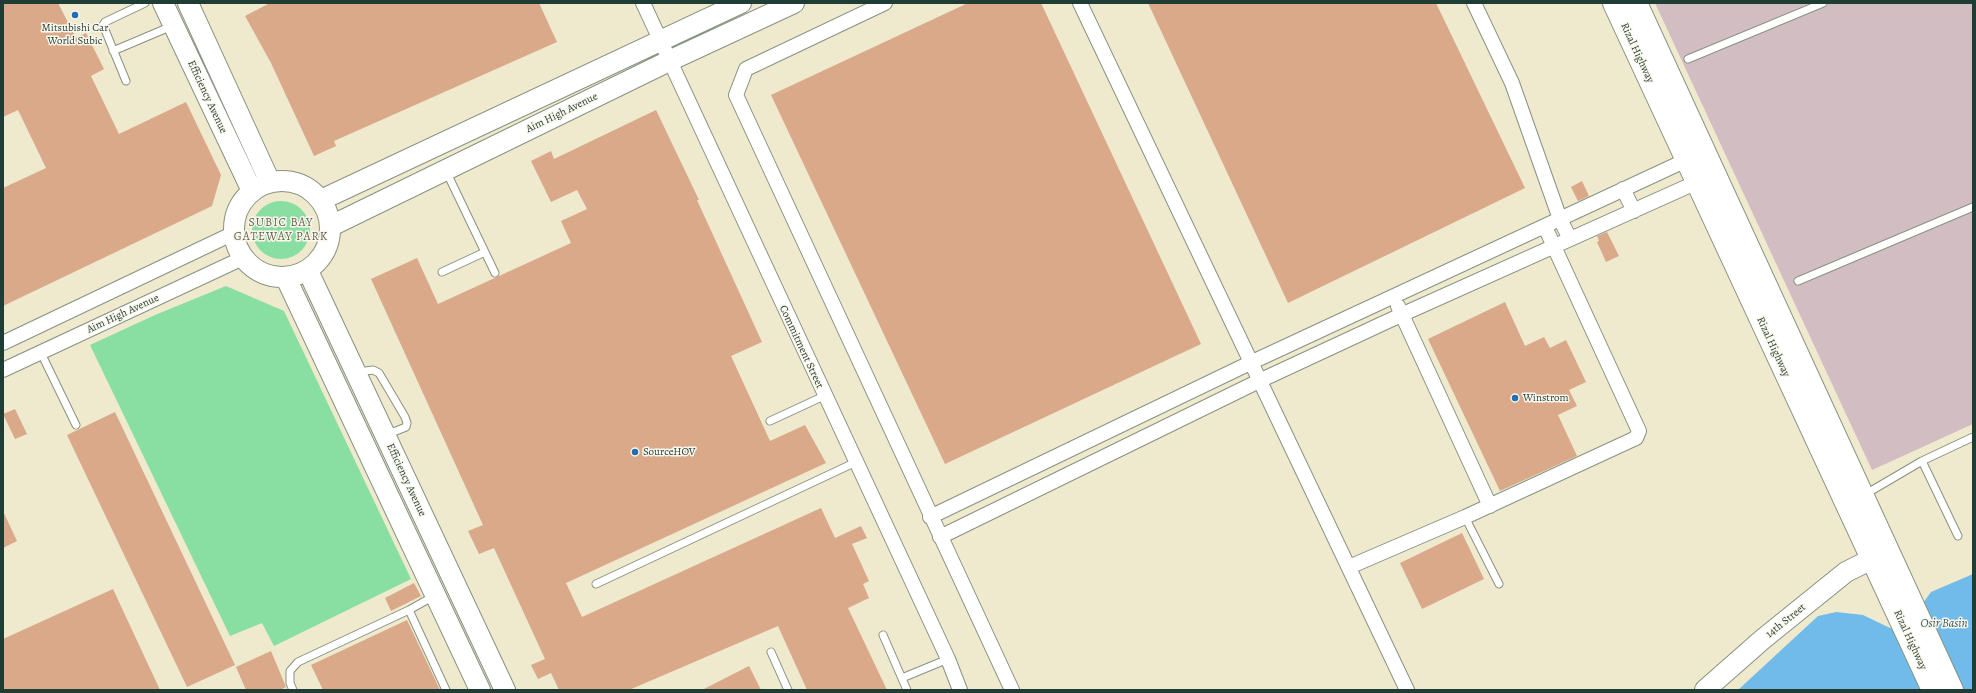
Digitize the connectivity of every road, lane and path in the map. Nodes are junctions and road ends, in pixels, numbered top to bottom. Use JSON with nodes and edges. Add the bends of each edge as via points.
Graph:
{"nodes":[{"id":1,"x":145,"y":3,"type":"edge"},
{"id":2,"x":163,"y":3,"type":"edge"},
{"id":3,"x":188,"y":3,"type":"edge"},
{"id":4,"x":643,"y":3,"type":"edge"},
{"id":5,"x":741,"y":3,"type":"edge"},
{"id":6,"x":794,"y":3,"type":"edge"},
{"id":7,"x":885,"y":3,"type":"edge"},
{"id":8,"x":1080,"y":3,"type":"edge"},
{"id":9,"x":1474,"y":3,"type":"edge"},
{"id":10,"x":1614,"y":3,"type":"edge"},
{"id":11,"x":1636,"y":3,"type":"edge"},
{"id":12,"x":1823,"y":3,"type":"edge"},
{"id":13,"x":174,"y":25,"type":"junction"},
{"id":14,"x":660,"y":40,"type":"junction"},
{"id":15,"x":113,"y":51,"type":"junction"},
{"id":16,"x":1688,"y":59,"type":"dead end"},
{"id":17,"x":669,"y":61,"type":"junction"},
{"id":18,"x":126,"y":81,"type":"dead end"},
{"id":19,"x":1695,"y":156,"type":"junction"},
{"id":20,"x":446,"y":170,"type":"junction"},
{"id":21,"x":1706,"y":178,"type":"junction"},
{"id":22,"x":270,"y":182,"type":"junction"},
{"id":23,"x":1623,"y":189,"type":"junction"},
{"id":24,"x":252,"y":191,"type":"junction"},
{"id":25,"x":321,"y":200,"type":"junction"},
{"id":26,"x":1973,"y":207,"type":"edge"},
{"id":27,"x":1634,"y":211,"type":"junction"},
{"id":28,"x":1560,"y":219,"type":"junction"},
{"id":29,"x":330,"y":226,"type":"junction"},
{"id":30,"x":1545,"y":227,"type":"junction"},
{"id":31,"x":234,"y":233,"type":"junction"},
{"id":32,"x":1570,"y":239,"type":"junction"},
{"id":33,"x":1554,"y":246,"type":"junction"},
{"id":34,"x":485,"y":252,"type":"junction"},
{"id":35,"x":243,"y":258,"type":"junction"},
{"id":36,"x":308,"y":270,"type":"junction"},
{"id":37,"x":442,"y":272,"type":"dead end"},
{"id":38,"x":495,"y":273,"type":"dead end"},
{"id":39,"x":286,"y":278,"type":"junction"},
{"id":40,"x":1798,"y":281,"type":"dead end"},
{"id":41,"x":1393,"y":296,"type":"junction"},
{"id":42,"x":1401,"y":315,"type":"junction"},
{"id":43,"x":3,"y":344,"type":"edge"},
{"id":44,"x":41,"y":353,"type":"junction"},
{"id":45,"x":1250,"y":363,"type":"junction"},
{"id":46,"x":3,"y":370,"type":"edge"},
{"id":47,"x":1259,"y":381,"type":"junction"},
{"id":48,"x":824,"y":396,"type":"junction"},
{"id":49,"x":770,"y":421,"type":"dead end"},
{"id":50,"x":76,"y":425,"type":"dead end"},
{"id":51,"x":1973,"y":437,"type":"edge"},
{"id":52,"x":1922,"y":461,"type":"junction"},
{"id":53,"x":856,"y":462,"type":"junction"},
{"id":54,"x":1863,"y":496,"type":"junction"},
{"id":55,"x":1490,"y":506,"type":"junction"},
{"id":56,"x":930,"y":517,"type":"junction"},
{"id":57,"x":1466,"y":517,"type":"junction"},
{"id":58,"x":1958,"y":536,"type":"dead end"},
{"id":59,"x":940,"y":537,"type":"junction"},
{"id":60,"x":1872,"y":559,"type":"junction"},
{"id":61,"x":1349,"y":567,"type":"junction"},
{"id":62,"x":596,"y":584,"type":"dead end"},
{"id":63,"x":1499,"y":584,"type":"dead end"},
{"id":64,"x":435,"y":595,"type":"junction"},
{"id":65,"x":409,"y":610,"type":"junction"},
{"id":66,"x":1907,"y":613,"type":"junction"},
{"id":67,"x":884,"y":636,"type":"dead end"},
{"id":68,"x":771,"y":652,"type":"dead end"},
{"id":69,"x":948,"y":659,"type":"junction"},
{"id":70,"x":902,"y":678,"type":"junction"},
{"id":71,"x":293,"y":690,"type":"edge"},
{"id":72,"x":446,"y":690,"type":"edge"},
{"id":73,"x":480,"y":690,"type":"edge"},
{"id":74,"x":505,"y":690,"type":"edge"},
{"id":75,"x":788,"y":690,"type":"edge"},
{"id":76,"x":907,"y":690,"type":"edge"},
{"id":77,"x":960,"y":690,"type":"edge"},
{"id":78,"x":1012,"y":690,"type":"edge"},
{"id":79,"x":1407,"y":690,"type":"edge"},
{"id":80,"x":1705,"y":690,"type":"edge"},
{"id":81,"x":1933,"y":690,"type":"edge"},
{"id":82,"x":1952,"y":690,"type":"edge"}],
"edges":[{"from":1,"to":15,"type":"lane","via":[[105,22],[103,28]]},
{"from":2,"to":13,"type":"street","name":"Efficiency Avenue"},
{"from":3,"to":22,"type":"street","name":"Efficiency Avenue"},
{"from":4,"to":14,"type":"street","name":"Commitment Street"},
{"from":5,"to":14,"type":"street"},
{"from":6,"to":17,"type":"street","name":"Aim High Avenue"},
{"from":7,"to":56,"type":"street","via":[[746,69],[736,95]]},
{"from":8,"to":45,"type":"street"},
{"from":9,"to":28,"type":"street","via":[[1512,83]]},
{"from":10,"to":19,"type":"main road","name":"Rizal Highway"},
{"from":11,"to":19,"type":"main road","name":"Rizal Highway"},
{"from":12,"to":16,"type":"lane"},
{"from":13,"to":15,"type":"lane"},
{"from":13,"to":24,"type":"street","name":"Efficiency Avenue"},
{"from":14,"to":17,"type":"street","name":"Commitment Street"},
{"from":14,"to":25,"type":"street"},
{"from":15,"to":18,"type":"lane"},
{"from":17,"to":20,"type":"street","name":"Aim High Avenue"},
{"from":17,"to":48,"type":"street","name":"Commitment Street"},
{"from":19,"to":21,"type":"main road","name":"Rizal Highway"},
{"from":19,"to":23,"type":"street"},
{"from":20,"to":29,"type":"street","name":"Aim High Avenue"},
{"from":20,"to":34,"type":"lane"},
{"from":21,"to":27,"type":"street"},
{"from":21,"to":54,"type":"main road","name":"Rizal Highway"},
{"from":21,"to":60,"type":"main road","name":"Rizal Highway"},
{"from":22,"to":24,"type":"street"},
{"from":22,"to":25,"type":"street","via":[[282,180],[298,184]]},
{"from":23,"to":27,"type":"street"},
{"from":23,"to":28,"type":"street"},
{"from":24,"to":31,"type":"street","via":[[239,206]]},
{"from":25,"to":29,"type":"street","via":[[328,212]]},
{"from":26,"to":40,"type":"lane"},
{"from":27,"to":32,"type":"street"},
{"from":28,"to":30,"type":"street"},
{"from":28,"to":32,"type":"street"},
{"from":29,"to":36,"type":"street","via":[[329,241],[323,256]]},
{"from":30,"to":33,"type":"street"},
{"from":30,"to":41,"type":"street"},
{"from":31,"to":35,"type":"street","via":[[235,242]]},
{"from":31,"to":43,"type":"street"},
{"from":32,"to":33,"type":"street"},
{"from":33,"to":42,"type":"street"},
{"from":33,"to":55,"type":"street","via":[[1639,431],[1636,438],[1629,443]]},
{"from":34,"to":37,"type":"lane"},
{"from":34,"to":38,"type":"lane"},
{"from":35,"to":39,"type":"street","via":[[258,271]]},
{"from":35,"to":44,"type":"street","name":"Aim High Avenue"},
{"from":36,"to":39,"type":"street"},
{"from":36,"to":74,"type":"street","name":"Efficiency Avenue"},
{"from":39,"to":64,"type":"street","name":"Efficiency Avenue"},
{"from":41,"to":42,"type":"street"},
{"from":41,"to":45,"type":"street"},
{"from":42,"to":47,"type":"street"},
{"from":42,"to":55,"type":"street"},
{"from":44,"to":46,"type":"street","name":"Aim High Avenue"},
{"from":44,"to":50,"type":"lane"},
{"from":45,"to":47,"type":"street"},
{"from":45,"to":56,"type":"street"},
{"from":47,"to":59,"type":"street"},
{"from":47,"to":61,"type":"street"},
{"from":48,"to":49,"type":"lane"},
{"from":48,"to":53,"type":"street","name":"Commitment Street"},
{"from":51,"to":52,"type":"lane"},
{"from":52,"to":54,"type":"lane"},
{"from":52,"to":58,"type":"lane"},
{"from":53,"to":62,"type":"lane"},
{"from":53,"to":69,"type":"street","name":"Commitment Street"},
{"from":54,"to":66,"type":"main road","name":"Rizal Highway"},
{"from":55,"to":57,"type":"street"},
{"from":56,"to":59,"type":"street"},
{"from":57,"to":61,"type":"street"},
{"from":57,"to":63,"type":"lane"},
{"from":59,"to":78,"type":"street"},
{"from":60,"to":66,"type":"main road","name":"Rizal Highway"},
{"from":60,"to":80,"type":"street","name":"14th Street","via":[[1846,572]]},
{"from":61,"to":79,"type":"street"},
{"from":64,"to":65,"type":"lane"},
{"from":64,"to":73,"type":"street","name":"Efficiency Avenue"},
{"from":65,"to":71,"type":"lane","via":[[298,662],[290,671]]},
{"from":65,"to":72,"type":"lane"},
{"from":66,"to":81,"type":"main road","name":"Rizal Highway"},
{"from":66,"to":82,"type":"main road","name":"Rizal Highway"},
{"from":67,"to":70,"type":"lane"},
{"from":68,"to":75,"type":"lane"},
{"from":69,"to":70,"type":"lane"},
{"from":69,"to":77,"type":"street","name":"Commitment Street"},
{"from":70,"to":76,"type":"lane"}]}
